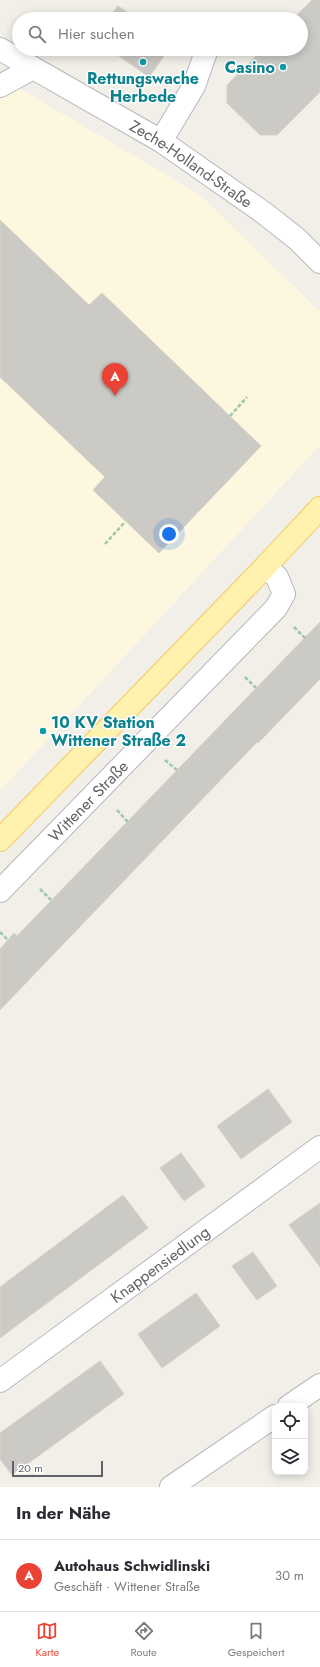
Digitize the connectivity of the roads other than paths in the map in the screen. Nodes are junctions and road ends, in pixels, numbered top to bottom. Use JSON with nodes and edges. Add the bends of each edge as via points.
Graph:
{"nodes":[{"id":1,"x":0,"y":49,"type":"edge"},
{"id":2,"x":205,"y":56,"type":"edge"},
{"id":3,"x":32,"y":68,"type":"junction"},
{"id":4,"x":0,"y":86,"type":"edge"},
{"id":5,"x":161,"y":141,"type":"junction"},
{"id":6,"x":320,"y":262,"type":"edge"},
{"id":7,"x":320,"y":508,"type":"edge"},
{"id":8,"x":265,"y":567,"type":"junction"},
{"id":9,"x":1,"y":838,"type":"edge"},
{"id":10,"x":0,"y":891,"type":"edge"},
{"id":11,"x":320,"y":1147,"type":"edge"},
{"id":12,"x":0,"y":1381,"type":"edge"},
{"id":13,"x":320,"y":1385,"type":"edge"},
{"id":14,"x":294,"y":1403,"type":"edge"},
{"id":15,"x":272,"y":1418,"type":"edge"},
{"id":16,"x":171,"y":1487,"type":"edge"}],
"edges":[{"from":1,"to":3,"type":"street","name":"Zeche-Holland-Straße"},
{"from":2,"to":5,"type":"street","via":[[194,86]]},
{"from":3,"to":4,"type":"street"},
{"from":3,"to":5,"type":"street","name":"Zeche-Holland-Straße"},
{"from":5,"to":6,"type":"street","name":"Zeche-Holland-Straße","via":[[264,213],[298,239]]},
{"from":7,"to":8,"type":"main road"},
{"from":8,"to":9,"type":"main road"},
{"from":8,"to":10,"type":"street","name":"Wittener Straße","via":[[277,577],[284,594],[276,608]]},
{"from":11,"to":12,"type":"street","name":"Knappensiedlung"},
{"from":13,"to":14,"type":"street"},
{"from":15,"to":16,"type":"street"}]}
